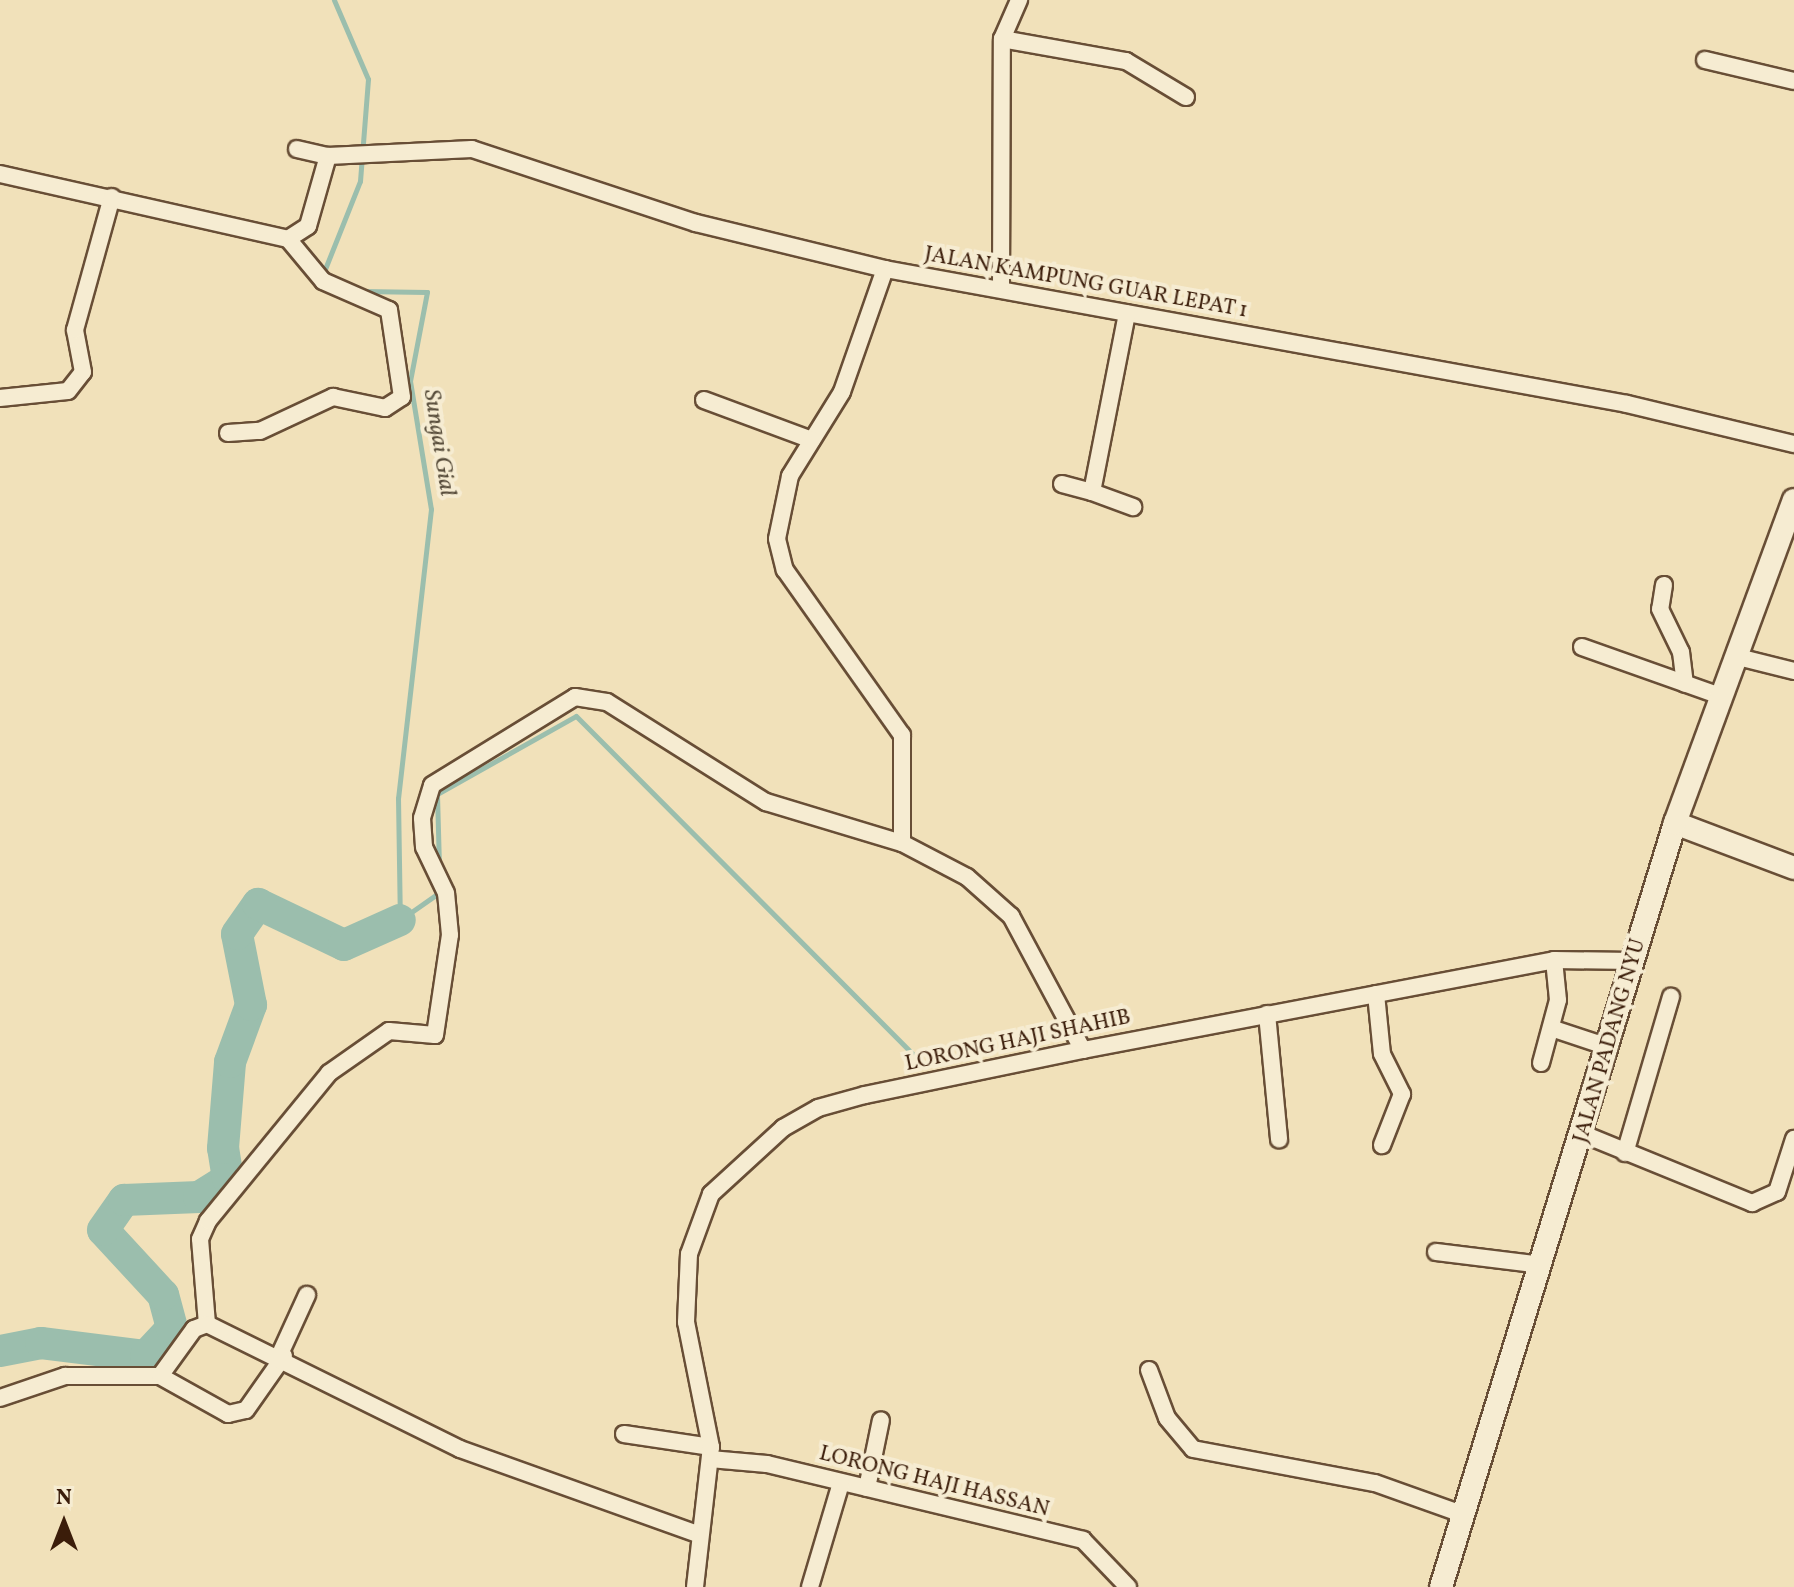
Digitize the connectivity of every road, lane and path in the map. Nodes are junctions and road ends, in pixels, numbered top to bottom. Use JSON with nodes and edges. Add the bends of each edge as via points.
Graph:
{"nodes":[{"id":1,"x":1019,"y":0,"type":"edge"},
{"id":2,"x":1002,"y":39,"type":"junction"},
{"id":3,"x":1705,"y":60,"type":"dead end"},
{"id":4,"x":1794,"y":81,"type":"edge"},
{"id":5,"x":1186,"y":97,"type":"dead end"},
{"id":6,"x":297,"y":149,"type":"dead end"},
{"id":7,"x":328,"y":156,"type":"junction"},
{"id":8,"x":0,"y":174,"type":"edge"},
{"id":9,"x":112,"y":197,"type":"junction"},
{"id":10,"x":288,"y":239,"type":"junction"},
{"id":11,"x":885,"y":269,"type":"junction"},
{"id":12,"x":1001,"y":288,"type":"junction"},
{"id":13,"x":1127,"y":313,"type":"junction"},
{"id":14,"x":0,"y":398,"type":"edge"},
{"id":15,"x":704,"y":400,"type":"dead end"},
{"id":16,"x":228,"y":433,"type":"dead end"},
{"id":17,"x":812,"y":440,"type":"junction"},
{"id":18,"x":1794,"y":444,"type":"edge"},
{"id":19,"x":1062,"y":484,"type":"dead end"},
{"id":20,"x":1092,"y":492,"type":"junction"},
{"id":21,"x":1794,"y":500,"type":"edge"},
{"id":22,"x":1133,"y":507,"type":"dead end"},
{"id":23,"x":1788,"y":537,"type":"edge"},
{"id":24,"x":1664,"y":585,"type":"dead end"},
{"id":25,"x":1582,"y":647,"type":"dead end"},
{"id":26,"x":1734,"y":656,"type":"junction"},
{"id":27,"x":1794,"y":671,"type":"edge"},
{"id":28,"x":1685,"y":684,"type":"junction"},
{"id":29,"x":1720,"y":696,"type":"junction"},
{"id":30,"x":1675,"y":823,"type":"junction"},
{"id":31,"x":902,"y":843,"type":"junction"},
{"id":32,"x":1794,"y":868,"type":"edge"},
{"id":33,"x":1554,"y":960,"type":"junction"},
{"id":34,"x":1633,"y":961,"type":"junction"},
{"id":35,"x":1376,"y":994,"type":"junction"},
{"id":36,"x":1671,"y":997,"type":"dead end"},
{"id":37,"x":1267,"y":1014,"type":"junction"},
{"id":38,"x":1551,"y":1028,"type":"junction"},
{"id":39,"x":1608,"y":1047,"type":"junction"},
{"id":40,"x":1083,"y":1050,"type":"junction"},
{"id":41,"x":1541,"y":1063,"type":"dead end"},
{"id":42,"x":1583,"y":1134,"type":"junction"},
{"id":43,"x":1279,"y":1139,"type":"dead end"},
{"id":44,"x":1794,"y":1139,"type":"edge"},
{"id":45,"x":1382,"y":1145,"type":"dead end"},
{"id":46,"x":1625,"y":1153,"type":"junction"},
{"id":47,"x":1436,"y":1252,"type":"dead end"},
{"id":48,"x":1542,"y":1265,"type":"junction"},
{"id":49,"x":307,"y":1295,"type":"dead end"},
{"id":50,"x":207,"y":1324,"type":"junction"},
{"id":51,"x":282,"y":1355,"type":"junction"},
{"id":52,"x":1149,"y":1370,"type":"dead end"},
{"id":53,"x":160,"y":1376,"type":"junction"},
{"id":54,"x":0,"y":1398,"type":"edge"},
{"id":55,"x":881,"y":1420,"type":"dead end"},
{"id":56,"x":624,"y":1434,"type":"dead end"},
{"id":57,"x":711,"y":1453,"type":"junction"},
{"id":58,"x":841,"y":1483,"type":"junction"},
{"id":59,"x":867,"y":1488,"type":"junction"},
{"id":60,"x":1465,"y":1515,"type":"junction"},
{"id":61,"x":698,"y":1534,"type":"junction"},
{"id":62,"x":695,"y":1587,"type":"edge"},
{"id":63,"x":810,"y":1587,"type":"edge"},
{"id":64,"x":1128,"y":1587,"type":"edge"},
{"id":65,"x":1441,"y":1587,"type":"edge"}],
"edges":[{"from":1,"to":2,"type":"street"},
{"from":2,"to":5,"type":"street","via":[[1126,61]]},
{"from":2,"to":12,"type":"street"},
{"from":3,"to":4,"type":"street"},
{"from":6,"to":7,"type":"street","name":"JALAN KAMPUNG GUAR LEPAT 1"},
{"from":7,"to":10,"type":"street","via":[[316,210]]},
{"from":7,"to":11,"type":"street","name":"JALAN KAMPUNG GUAR LEPAT 1","via":[[472,149],[696,223]]},
{"from":8,"to":9,"type":"street"},
{"from":9,"to":10,"type":"street"},
{"from":9,"to":14,"type":"street","via":[[75,330],[83,372],[68,391]]},
{"from":10,"to":16,"type":"street","via":[[323,281],[389,310],[402,397],[385,408],[333,397],[260,431]]},
{"from":11,"to":12,"type":"street","name":"JALAN KAMPUNG GUAR LEPAT 1"},
{"from":11,"to":17,"type":"street","via":[[842,392]]},
{"from":12,"to":13,"type":"street","name":"JALAN KAMPUNG GUAR LEPAT 1"},
{"from":13,"to":18,"type":"street","name":"JALAN KAMPUNG GUAR LEPAT 1","via":[[1627,404]]},
{"from":13,"to":20,"type":"street"},
{"from":15,"to":17,"type":"street"},
{"from":17,"to":31,"type":"street","via":[[790,476],[777,539],[785,570],[902,735]]},
{"from":19,"to":20,"type":"street"},
{"from":20,"to":22,"type":"street"},
{"from":21,"to":23,"type":"street","name":"JALAN PADANG NYU"},
{"from":23,"to":26,"type":"street","name":"JALAN PADANG NYU"},
{"from":24,"to":28,"type":"street","via":[[1660,609],[1681,652]]},
{"from":25,"to":28,"type":"street"},
{"from":26,"to":27,"type":"street"},
{"from":26,"to":29,"type":"street","name":"JALAN PADANG NYU"},
{"from":28,"to":29,"type":"street"},
{"from":29,"to":30,"type":"street","name":"JALAN PADANG NYU"},
{"from":30,"to":32,"type":"street"},
{"from":30,"to":34,"type":"street","name":"JALAN PADANG NYU"},
{"from":31,"to":40,"type":"street","via":[[967,877],[1011,916]]},
{"from":31,"to":50,"type":"street","via":[[766,802],[607,702],[575,697],[432,785],[422,818],[426,865],[446,893],[450,935],[435,1035],[389,1031],[329,1073],[228,1197],[200,1239]]},
{"from":33,"to":34,"type":"street","name":"LORONG HAJI SHAHIB"},
{"from":33,"to":35,"type":"street","name":"LORONG HAJI SHAHIB"},
{"from":33,"to":38,"type":"street"},
{"from":34,"to":39,"type":"street","name":"JALAN PADANG NYU"},
{"from":35,"to":37,"type":"street","name":"LORONG HAJI SHAHIB"},
{"from":35,"to":45,"type":"street","via":[[1382,1054],[1402,1094]]},
{"from":36,"to":46,"type":"street"},
{"from":37,"to":40,"type":"street","name":"LORONG HAJI SHAHIB"},
{"from":37,"to":43,"type":"street"},
{"from":38,"to":39,"type":"street"},
{"from":38,"to":41,"type":"street"},
{"from":39,"to":42,"type":"street","name":"JALAN PADANG NYU"},
{"from":40,"to":57,"type":"street","name":"LORONG HAJI SHAHIB","via":[[818,1108],[739,1163],[698,1222],[684,1290]]},
{"from":42,"to":46,"type":"street"},
{"from":42,"to":48,"type":"street","name":"JALAN PADANG NYU"},
{"from":44,"to":46,"type":"street","via":[[1777,1192],[1752,1203]]},
{"from":47,"to":48,"type":"street"},
{"from":48,"to":60,"type":"street","name":"JALAN PADANG NYU"},
{"from":49,"to":51,"type":"street"},
{"from":50,"to":51,"type":"street"},
{"from":50,"to":53,"type":"street","via":[[194,1329]]},
{"from":51,"to":53,"type":"street","via":[[246,1410],[228,1414]]},
{"from":51,"to":61,"type":"street","via":[[460,1449]]},
{"from":52,"to":60,"type":"street","via":[[1167,1418],[1193,1449],[1375,1483]]},
{"from":53,"to":54,"type":"street","via":[[65,1376]]},
{"from":55,"to":59,"type":"street"},
{"from":56,"to":57,"type":"street","name":"LORONG HAJI HASSAN"},
{"from":57,"to":58,"type":"street","name":"LORONG HAJI HASSAN"},
{"from":57,"to":61,"type":"street","name":"LORONG HAJI SHAHIB"},
{"from":58,"to":59,"type":"street","name":"LORONG HAJI HASSAN"},
{"from":58,"to":63,"type":"street"},
{"from":59,"to":64,"type":"street","name":"LORONG HAJI HASSAN","via":[[1083,1540]]},
{"from":60,"to":65,"type":"street","name":"JALAN PADANG NYU"},
{"from":61,"to":62,"type":"street","name":"LORONG HAJI SHAHIB"}]}
